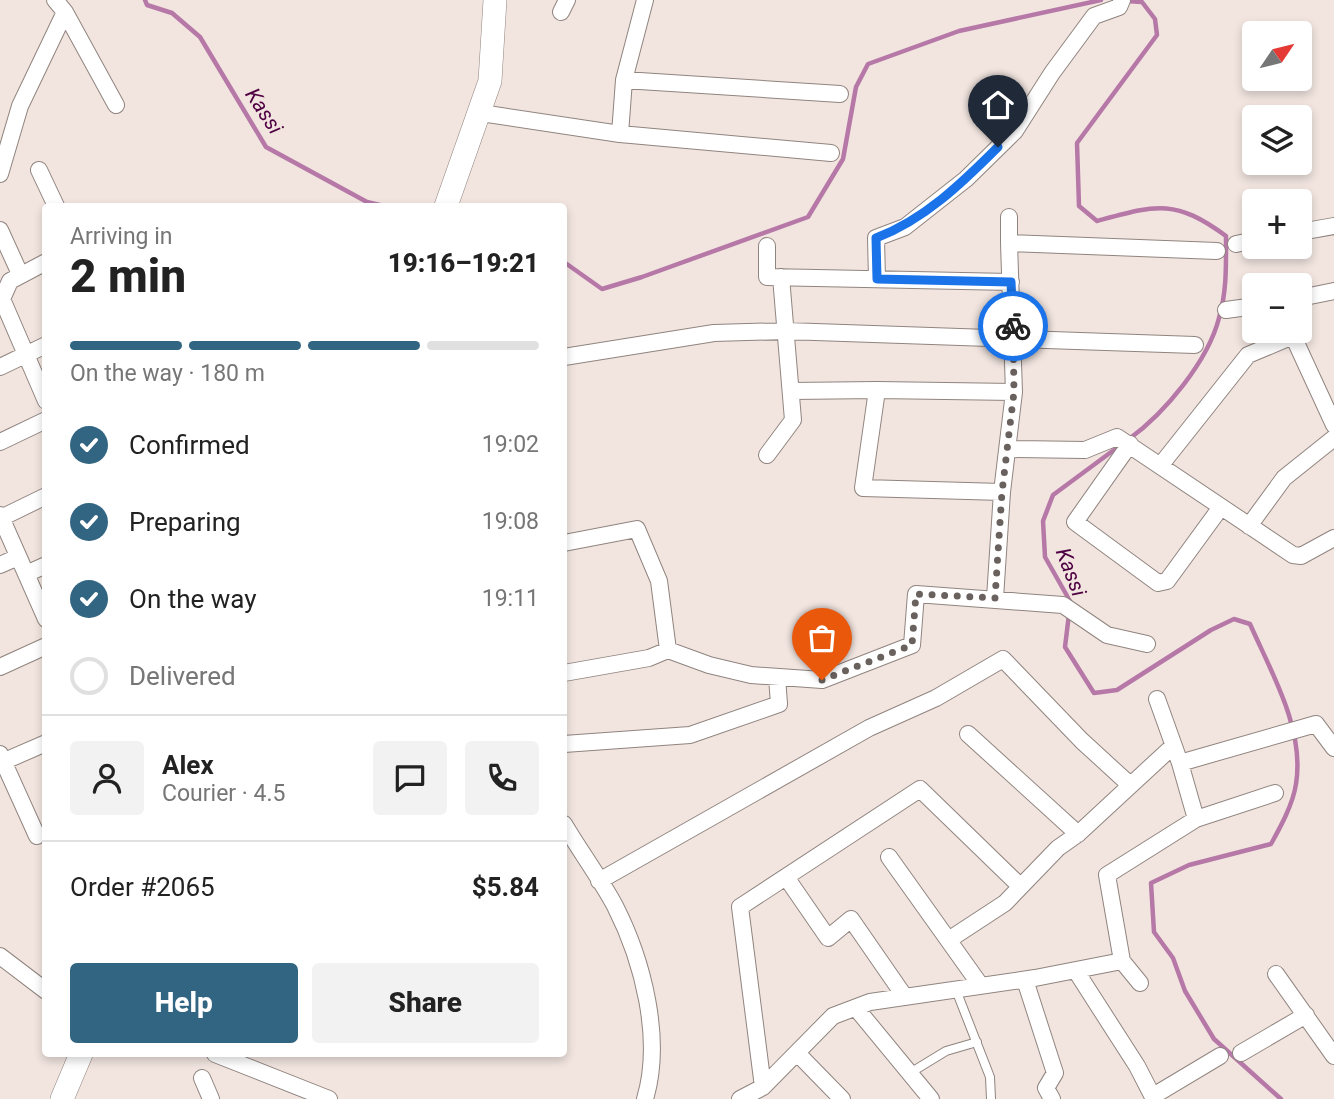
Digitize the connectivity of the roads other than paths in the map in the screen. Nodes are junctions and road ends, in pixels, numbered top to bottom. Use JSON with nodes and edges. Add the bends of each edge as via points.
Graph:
{"nodes":[{"id":1,"x":495,"y":0,"type":"edge"},
{"id":2,"x":645,"y":0,"type":"edge"},
{"id":3,"x":1122,"y":0,"type":"edge"},
{"id":4,"x":60,"y":6,"type":"edge"},
{"id":5,"x":624,"y":80,"type":"junction"},
{"id":6,"x":840,"y":94,"type":"dead end"},
{"id":7,"x":116,"y":105,"type":"dead end"},
{"id":8,"x":481,"y":113,"type":"junction"},
{"id":9,"x":620,"y":134,"type":"junction"},
{"id":10,"x":831,"y":153,"type":"dead end"},
{"id":11,"x":38,"y":170,"type":"dead end"},
{"id":12,"x":0,"y":174,"type":"edge"},
{"id":13,"x":449,"y":199,"type":"edge"},
{"id":14,"x":54,"y":203,"type":"edge"},
{"id":15,"x":1009,"y":217,"type":"dead end"},
{"id":16,"x":1334,"y":226,"type":"edge"},
{"id":17,"x":0,"y":230,"type":"edge"},
{"id":18,"x":1312,"y":230,"type":"edge"},
{"id":19,"x":1009,"y":243,"type":"junction"},
{"id":20,"x":1242,"y":243,"type":"edge"},
{"id":21,"x":1236,"y":244,"type":"dead end"},
{"id":22,"x":766,"y":246,"type":"dead end"},
{"id":23,"x":1217,"y":251,"type":"dead end"},
{"id":24,"x":42,"y":269,"type":"edge"},
{"id":25,"x":20,"y":275,"type":"junction"},
{"id":26,"x":781,"y":277,"type":"junction"},
{"id":27,"x":877,"y":279,"type":"junction"},
{"id":28,"x":1011,"y":282,"type":"junction"},
{"id":29,"x":1334,"y":291,"type":"edge"},
{"id":30,"x":1312,"y":296,"type":"edge"},
{"id":31,"x":1242,"y":308,"type":"edge"},
{"id":32,"x":1227,"y":310,"type":"dead end"},
{"id":33,"x":786,"y":331,"type":"junction"},
{"id":34,"x":1014,"y":338,"type":"junction"},
{"id":35,"x":1272,"y":343,"type":"edge"},
{"id":36,"x":1297,"y":343,"type":"edge"},
{"id":37,"x":1195,"y":345,"type":"dead end"},
{"id":38,"x":42,"y":347,"type":"edge"},
{"id":39,"x":25,"y":356,"type":"junction"},
{"id":40,"x":567,"y":357,"type":"edge"},
{"id":41,"x":0,"y":367,"type":"edge"},
{"id":42,"x":877,"y":390,"type":"junction"},
{"id":43,"x":791,"y":391,"type":"junction"},
{"id":44,"x":42,"y":392,"type":"edge"},
{"id":45,"x":1014,"y":392,"type":"junction"},
{"id":46,"x":42,"y":422,"type":"edge"},
{"id":47,"x":1334,"y":425,"type":"edge"},
{"id":48,"x":1334,"y":438,"type":"edge"},
{"id":49,"x":1124,"y":441,"type":"junction"},
{"id":50,"x":0,"y":442,"type":"edge"},
{"id":51,"x":1008,"y":449,"type":"junction"},
{"id":52,"x":767,"y":455,"type":"dead end"},
{"id":53,"x":1160,"y":466,"type":"junction"},
{"id":54,"x":1002,"y":492,"type":"junction"},
{"id":55,"x":42,"y":498,"type":"edge"},
{"id":56,"x":1221,"y":507,"type":"junction"},
{"id":57,"x":1,"y":517,"type":"edge"},
{"id":58,"x":1249,"y":526,"type":"junction"},
{"id":59,"x":1334,"y":538,"type":"edge"},
{"id":60,"x":567,"y":542,"type":"edge"},
{"id":61,"x":18,"y":557,"type":"junction"},
{"id":62,"x":0,"y":565,"type":"edge"},
{"id":63,"x":42,"y":567,"type":"edge"},
{"id":64,"x":26,"y":574,"type":"junction"},
{"id":65,"x":995,"y":598,"type":"junction"},
{"id":66,"x":42,"y":611,"type":"edge"},
{"id":67,"x":1147,"y":644,"type":"dead end"},
{"id":68,"x":42,"y":648,"type":"edge"},
{"id":69,"x":668,"y":650,"type":"junction"},
{"id":70,"x":0,"y":667,"type":"edge"},
{"id":71,"x":567,"y":672,"type":"edge"},
{"id":72,"x":777,"y":677,"type":"junction"},
{"id":73,"x":1157,"y":699,"type":"dead end"},
{"id":74,"x":968,"y":734,"type":"dead end"},
{"id":75,"x":567,"y":744,"type":"edge"},
{"id":76,"x":42,"y":745,"type":"edge"},
{"id":77,"x":1172,"y":747,"type":"junction"},
{"id":78,"x":1334,"y":748,"type":"edge"},
{"id":79,"x":1,"y":760,"type":"edge"},
{"id":80,"x":1180,"y":763,"type":"junction"},
{"id":81,"x":1129,"y":784,"type":"junction"},
{"id":82,"x":1275,"y":793,"type":"dead end"},
{"id":83,"x":1196,"y":819,"type":"junction"},
{"id":84,"x":567,"y":829,"type":"edge"},
{"id":85,"x":1078,"y":834,"type":"junction"},
{"id":86,"x":37,"y":836,"type":"dead end"},
{"id":87,"x":889,"y":857,"type":"dead end"},
{"id":88,"x":786,"y":877,"type":"junction"},
{"id":89,"x":599,"y":881,"type":"junction"},
{"id":90,"x":1019,"y":885,"type":"junction"},
{"id":91,"x":950,"y":939,"type":"junction"},
{"id":92,"x":2,"y":960,"type":"edge"},
{"id":93,"x":1122,"y":961,"type":"junction"},
{"id":94,"x":1076,"y":971,"type":"junction"},
{"id":95,"x":1276,"y":974,"type":"dead end"},
{"id":96,"x":1025,"y":980,"type":"junction"},
{"id":97,"x":1140,"y":984,"type":"dead end"},
{"id":98,"x":981,"y":986,"type":"junction"},
{"id":99,"x":42,"y":988,"type":"edge"},
{"id":100,"x":956,"y":990,"type":"junction"},
{"id":101,"x":905,"y":998,"type":"junction"},
{"id":102,"x":856,"y":1008,"type":"junction"},
{"id":103,"x":1306,"y":1014,"type":"junction"},
{"id":104,"x":976,"y":1042,"type":"junction"},
{"id":105,"x":797,"y":1054,"type":"junction"},
{"id":106,"x":1241,"y":1054,"type":"dead end"},
{"id":107,"x":1220,"y":1055,"type":"dead end"},
{"id":108,"x":1334,"y":1056,"type":"edge"},
{"id":109,"x":79,"y":1057,"type":"edge"},
{"id":110,"x":223,"y":1057,"type":"edge"},
{"id":111,"x":909,"y":1073,"type":"junction"},
{"id":112,"x":202,"y":1078,"type":"dead end"},
{"id":113,"x":763,"y":1087,"type":"junction"},
{"id":114,"x":1154,"y":1098,"type":"edge"},
{"id":115,"x":62,"y":1099,"type":"edge"},
{"id":116,"x":211,"y":1099,"type":"edge"},
{"id":117,"x":329,"y":1099,"type":"edge"},
{"id":118,"x":645,"y":1099,"type":"edge"},
{"id":119,"x":740,"y":1099,"type":"edge"},
{"id":120,"x":842,"y":1099,"type":"edge"},
{"id":121,"x":931,"y":1099,"type":"edge"},
{"id":122,"x":991,"y":1099,"type":"edge"},
{"id":123,"x":1052,"y":1099,"type":"edge"}],
"edges":[{"from":1,"to":8,"type":"main road","via":[[490,81]]},
{"from":2,"to":5,"type":"street"},
{"from":3,"to":27,"type":"street","via":[[1119,8],[1094,16],[1015,131],[966,179],[905,227],[876,238]]},
{"from":4,"to":7,"type":"street"},
{"from":4,"to":12,"type":"street","via":[[20,106]]},
{"from":5,"to":6,"type":"street"},
{"from":5,"to":9,"type":"street"},
{"from":8,"to":9,"type":"street"},
{"from":8,"to":13,"type":"main road"},
{"from":9,"to":10,"type":"street"},
{"from":11,"to":14,"type":"street"},
{"from":15,"to":19,"type":"street"},
{"from":16,"to":18,"type":"street"},
{"from":17,"to":25,"type":"street"},
{"from":19,"to":23,"type":"street"},
{"from":19,"to":28,"type":"street"},
{"from":20,"to":21,"type":"street"},
{"from":22,"to":26,"type":"street","via":[[767,277]]},
{"from":24,"to":25,"type":"street"},
{"from":25,"to":39,"type":"street","via":[[4,289],[2,299]]},
{"from":26,"to":27,"type":"street"},
{"from":26,"to":33,"type":"street"},
{"from":27,"to":28,"type":"street"},
{"from":28,"to":34,"type":"street"},
{"from":29,"to":30,"type":"street"},
{"from":31,"to":32,"type":"street"},
{"from":33,"to":34,"type":"street"},
{"from":33,"to":40,"type":"street","via":[[713,333]]},
{"from":33,"to":43,"type":"street"},
{"from":34,"to":37,"type":"street"},
{"from":34,"to":45,"type":"street"},
{"from":35,"to":53,"type":"street","via":[[1248,355]]},
{"from":36,"to":47,"type":"street"},
{"from":38,"to":39,"type":"street"},
{"from":39,"to":41,"type":"street"},
{"from":39,"to":44,"type":"street"},
{"from":42,"to":43,"type":"street"},
{"from":42,"to":45,"type":"street"},
{"from":42,"to":54,"type":"street","via":[[863,488]]},
{"from":43,"to":52,"type":"street","via":[[793,419]]},
{"from":45,"to":51,"type":"street"},
{"from":46,"to":50,"type":"street"},
{"from":48,"to":58,"type":"street","via":[[1284,478]]},
{"from":49,"to":51,"type":"street","via":[[1085,450]]},
{"from":49,"to":53,"type":"street"},
{"from":49,"to":56,"type":"street","via":[[1075,522],[1158,583],[1167,581]]},
{"from":51,"to":54,"type":"street"},
{"from":53,"to":56,"type":"street"},
{"from":54,"to":65,"type":"street"},
{"from":55,"to":57,"type":"street"},
{"from":56,"to":58,"type":"street"},
{"from":57,"to":61,"type":"street"},
{"from":58,"to":59,"type":"street","via":[[1297,557]]},
{"from":60,"to":69,"type":"street","via":[[637,529],[659,581]]},
{"from":61,"to":62,"type":"street"},
{"from":61,"to":64,"type":"street"},
{"from":63,"to":64,"type":"street"},
{"from":64,"to":66,"type":"street"},
{"from":65,"to":67,"type":"street","via":[[1056,604],[1107,635]]},
{"from":65,"to":72,"type":"street","via":[[916,594],[912,645],[822,680]]},
{"from":68,"to":70,"type":"street"},
{"from":69,"to":71,"type":"street","via":[[649,658]]},
{"from":69,"to":72,"type":"street","via":[[709,665]]},
{"from":72,"to":75,"type":"street","via":[[779,704],[690,735]]},
{"from":73,"to":77,"type":"street"},
{"from":74,"to":85,"type":"street"},
{"from":76,"to":79,"type":"street"},
{"from":77,"to":80,"type":"street"},
{"from":77,"to":81,"type":"street"},
{"from":78,"to":80,"type":"street","via":[[1317,724]]},
{"from":79,"to":86,"type":"street"},
{"from":80,"to":83,"type":"street"},
{"from":81,"to":85,"type":"street"},
{"from":81,"to":89,"type":"street","via":[[1003,659],[936,698],[869,728]]},
{"from":82,"to":83,"type":"street"},
{"from":83,"to":93,"type":"street","via":[[1107,875]]},
{"from":84,"to":89,"type":"street"},
{"from":85,"to":90,"type":"street"},
{"from":87,"to":91,"type":"street"},
{"from":88,"to":90,"type":"street","via":[[920,789]]},
{"from":88,"to":101,"type":"street","via":[[828,938],[851,919]]},
{"from":88,"to":113,"type":"street","via":[[740,907]]},
{"from":89,"to":118,"type":"street","via":[[615,906],[636,958],[649,1019],[652,1075]]},
{"from":90,"to":91,"type":"street","via":[[1004,903]]},
{"from":91,"to":98,"type":"street"},
{"from":92,"to":99,"type":"street"},
{"from":93,"to":94,"type":"street"},
{"from":93,"to":97,"type":"street"},
{"from":94,"to":96,"type":"street"},
{"from":94,"to":114,"type":"street"},
{"from":95,"to":103,"type":"street"},
{"from":96,"to":98,"type":"street"},
{"from":96,"to":123,"type":"street","via":[[1055,1073],[1046,1088]]},
{"from":98,"to":100,"type":"street"},
{"from":100,"to":101,"type":"street"},
{"from":100,"to":104,"type":"lane"},
{"from":101,"to":102,"type":"street"},
{"from":102,"to":105,"type":"street","via":[[833,1016]]},
{"from":102,"to":111,"type":"street"},
{"from":103,"to":106,"type":"street"},
{"from":103,"to":108,"type":"street"},
{"from":104,"to":111,"type":"lane","via":[[946,1051]]},
{"from":104,"to":122,"type":"lane","via":[[990,1077]]},
{"from":105,"to":113,"type":"street"},
{"from":105,"to":120,"type":"street"},
{"from":107,"to":114,"type":"street"},
{"from":109,"to":115,"type":"main road"},
{"from":110,"to":117,"type":"street"},
{"from":111,"to":121,"type":"street"},
{"from":112,"to":116,"type":"street"},
{"from":113,"to":119,"type":"street"}]}
